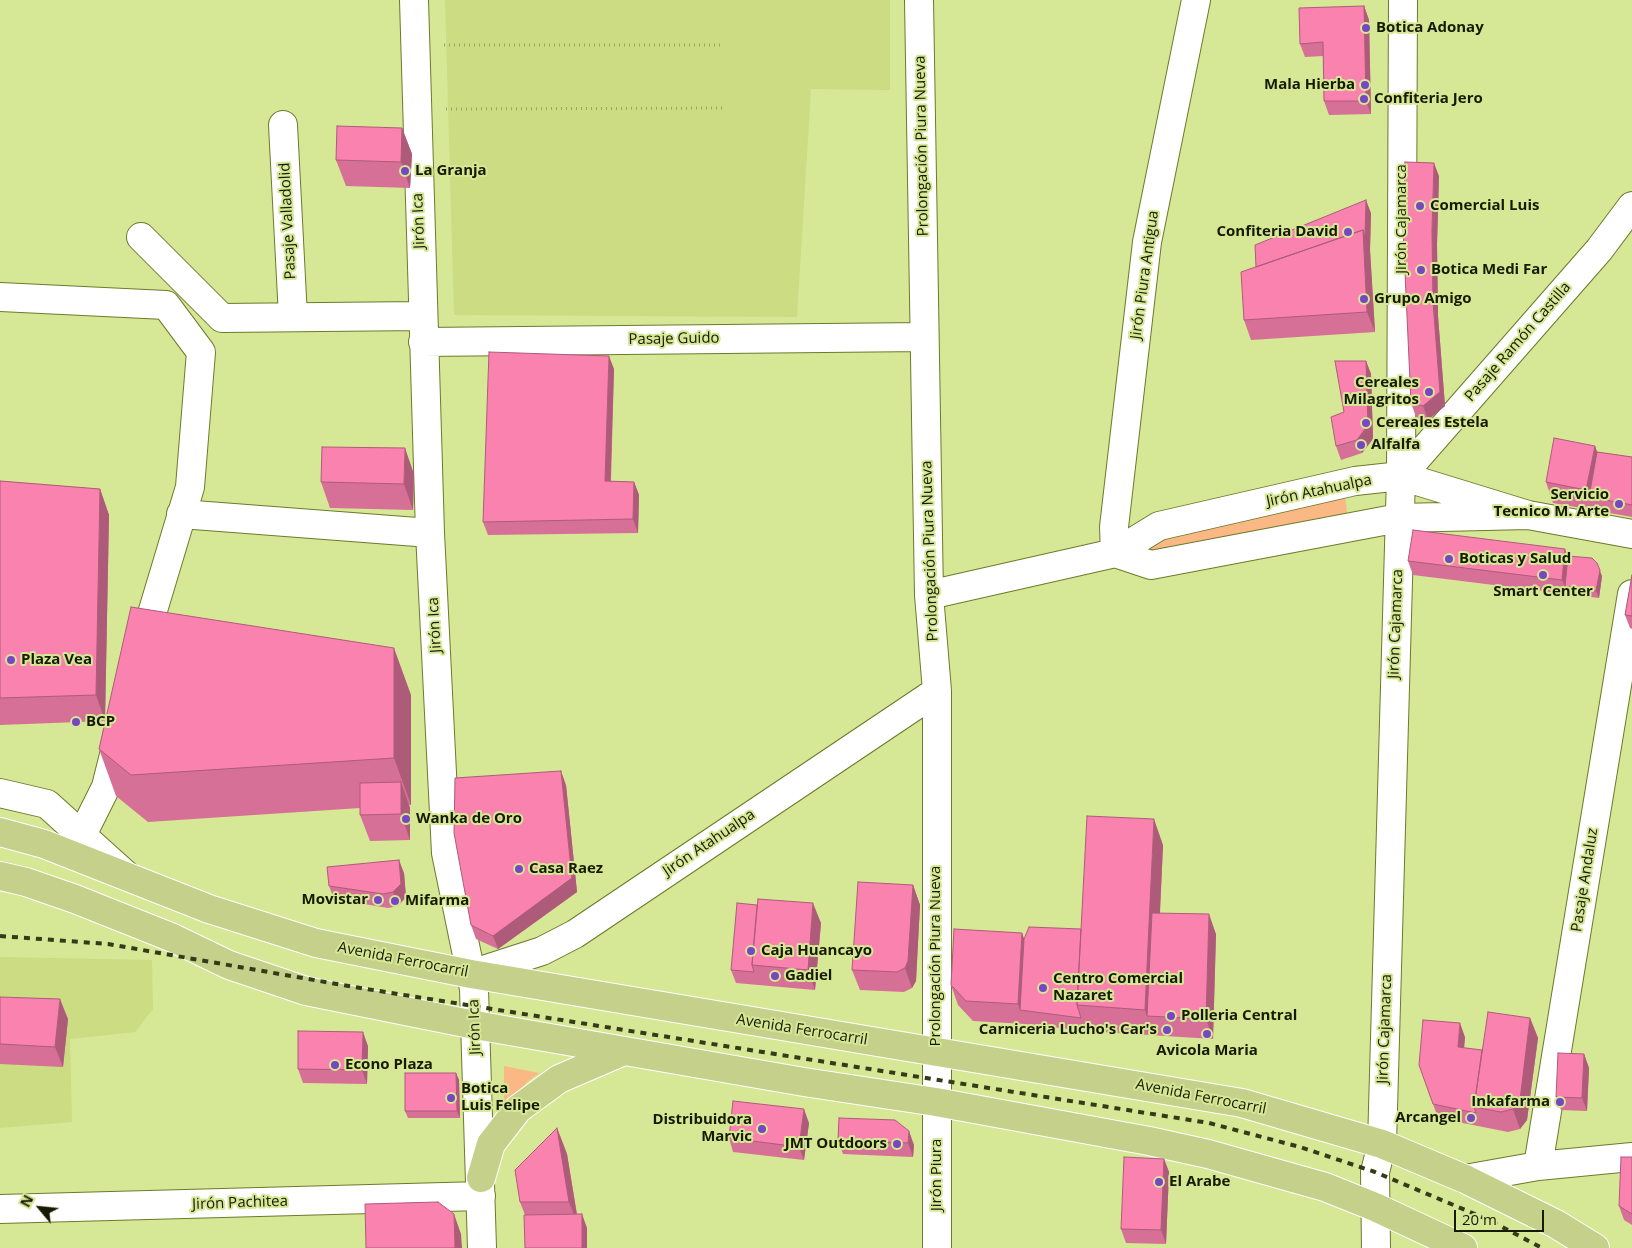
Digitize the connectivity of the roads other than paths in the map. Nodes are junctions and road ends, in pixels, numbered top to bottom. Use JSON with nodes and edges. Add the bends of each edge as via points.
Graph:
{"nodes":[{"id":1,"x":414,"y":0,"type":"edge"},
{"id":2,"x":919,"y":0,"type":"edge"},
{"id":3,"x":1196,"y":0,"type":"edge"},
{"id":4,"x":1403,"y":0,"type":"edge"},
{"id":5,"x":283,"y":125,"type":"dead end"},
{"id":6,"x":1632,"y":206,"type":"edge"},
{"id":7,"x":141,"y":237,"type":"dead end"},
{"id":8,"x":0,"y":297,"type":"edge"},
{"id":9,"x":293,"y":317,"type":"junction"},
{"id":10,"x":423,"y":329,"type":"junction"},
{"id":11,"x":924,"y":337,"type":"junction"},
{"id":12,"x":1401,"y":476,"type":"junction"},
{"id":13,"x":181,"y":514,"type":"junction"},
{"id":14,"x":1528,"y":515,"type":"junction"},
{"id":15,"x":1399,"y":518,"type":"junction"},
{"id":16,"x":430,"y":533,"type":"junction"},
{"id":17,"x":1632,"y":534,"type":"edge"},
{"id":18,"x":1115,"y":553,"type":"junction"},
{"id":19,"x":1632,"y":594,"type":"edge"},
{"id":20,"x":929,"y":595,"type":"junction"},
{"id":21,"x":136,"y":668,"type":"edge"},
{"id":22,"x":937,"y":691,"type":"junction"},
{"id":23,"x":124,"y":714,"type":"edge"},
{"id":24,"x":0,"y":792,"type":"edge"},
{"id":25,"x":0,"y":832,"type":"edge"},
{"id":26,"x":82,"y":835,"type":"junction"},
{"id":27,"x":0,"y":876,"type":"edge"},
{"id":28,"x":127,"y":876,"type":"junction"},
{"id":29,"x":471,"y":974,"type":"junction"},
{"id":30,"x":475,"y":1025,"type":"junction"},
{"id":31,"x":624,"y":1051,"type":"junction"},
{"id":32,"x":936,"y":1052,"type":"junction"},
{"id":33,"x":936,"y":1102,"type":"junction"},
{"id":34,"x":1382,"y":1144,"type":"junction"},
{"id":35,"x":1632,"y":1157,"type":"edge"},
{"id":36,"x":1538,"y":1166,"type":"junction"},
{"id":37,"x":1464,"y":1179,"type":"junction"},
{"id":38,"x":481,"y":1187,"type":"junction"},
{"id":39,"x":1375,"y":1207,"type":"junction"},
{"id":40,"x":0,"y":1209,"type":"edge"},
{"id":41,"x":482,"y":1248,"type":"edge"},
{"id":42,"x":937,"y":1248,"type":"edge"},
{"id":43,"x":1376,"y":1248,"type":"edge"},
{"id":44,"x":1463,"y":1248,"type":"edge"},
{"id":45,"x":1595,"y":1248,"type":"edge"}],
"edges":[{"from":1,"to":10,"type":"street","name":"Jirón Ica"},
{"from":2,"to":11,"type":"street","name":"Prolongación Piura Nueva"},
{"from":3,"to":18,"type":"street","name":"Jirón Piura Antigua","via":[[1147,242],[1114,527]]},
{"from":4,"to":12,"type":"street","name":"Jirón Cajamarca"},
{"from":5,"to":9,"type":"street","name":"Pasaje Valladolid"},
{"from":6,"to":12,"type":"street","name":"Pasaje Ramón Castilla","via":[[1599,250]]},
{"from":7,"to":9,"type":"street","name":"Pasaje Guido","via":[[222,318]]},
{"from":8,"to":13,"type":"street","via":[[166,305],[201,352],[190,487]]},
{"from":9,"to":10,"type":"street","name":"Pasaje Guido"},
{"from":10,"to":11,"type":"street","name":"Pasaje Guido"},
{"from":10,"to":16,"type":"street","name":"Jirón Ica"},
{"from":11,"to":20,"type":"street","name":"Prolongación Piura Nueva"},
{"from":12,"to":14,"type":"street","name":"Jirón Atahualpa"},
{"from":12,"to":15,"type":"street","name":"Jirón Cajamarca"},
{"from":12,"to":18,"type":"street","name":"Jirón Atahualpa","via":[[1356,481],[1159,526]]},
{"from":13,"to":16,"type":"street"},
{"from":13,"to":21,"type":"street"},
{"from":14,"to":15,"type":"street","name":"Jirón Atahualpa"},
{"from":14,"to":17,"type":"street","name":"Jirón Atahualpa"},
{"from":15,"to":18,"type":"street","name":"Jirón Atahualpa","via":[[1151,565]]},
{"from":15,"to":34,"type":"street","name":"Jirón Cajamarca"},
{"from":16,"to":29,"type":"street","name":"Jirón Ica","via":[[446,853]]},
{"from":18,"to":20,"type":"street","name":"Jirón Atahualpa"},
{"from":19,"to":36,"type":"street","name":"Pasaje Andaluz"},
{"from":20,"to":22,"type":"street","name":"Prolongación Piura Nueva"},
{"from":22,"to":29,"type":"street","name":"Jirón Atahualpa","via":[[575,934],[542,951]]},
{"from":22,"to":32,"type":"street","name":"Prolongación Piura Nueva"},
{"from":23,"to":26,"type":"street","via":[[106,787]]},
{"from":24,"to":26,"type":"street","via":[[47,804]]},
{"from":25,"to":28,"type":"main road","name":"Avenida Ferrocarril","via":[[44,844]]},
{"from":26,"to":28,"type":"street"},
{"from":27,"to":30,"type":"main road","via":[[75,899],[173,938],[229,965],[306,991]]},
{"from":28,"to":29,"type":"main road","name":"Avenida Ferrocarril","via":[[209,909],[316,943]]},
{"from":29,"to":30,"type":"street","name":"Jirón Ica"},
{"from":29,"to":32,"type":"main road","name":"Avenida Ferrocarril"},
{"from":30,"to":31,"type":"main road"},
{"from":30,"to":38,"type":"street","name":"Jirón Ica"},
{"from":31,"to":33,"type":"main road"},
{"from":31,"to":38,"type":"main road","via":[[559,1079],[518,1109],[491,1144]]},
{"from":32,"to":33,"type":"street","name":"Prolongación Piura Nueva"},
{"from":32,"to":34,"type":"main road","name":"Avenida Ferrocarril","via":[[1242,1103]]},
{"from":33,"to":39,"type":"main road","via":[[1208,1154],[1324,1188]]},
{"from":33,"to":42,"type":"street","name":"Jirón Piura"},
{"from":34,"to":37,"type":"main road","name":"Avenida Ferrocarril"},
{"from":34,"to":39,"type":"street","name":"Jirón Cajamarca","via":[[1376,1172]]},
{"from":35,"to":36,"type":"street"},
{"from":36,"to":37,"type":"street"},
{"from":37,"to":45,"type":"main road","name":"Avenida Ferrocarril","via":[[1556,1224]]},
{"from":38,"to":40,"type":"street","name":"Jirón Pachitea"},
{"from":38,"to":41,"type":"street","name":"Jirón Ica"},
{"from":39,"to":43,"type":"street","name":"Jirón Cajamarca"},
{"from":39,"to":44,"type":"main road"}]}
